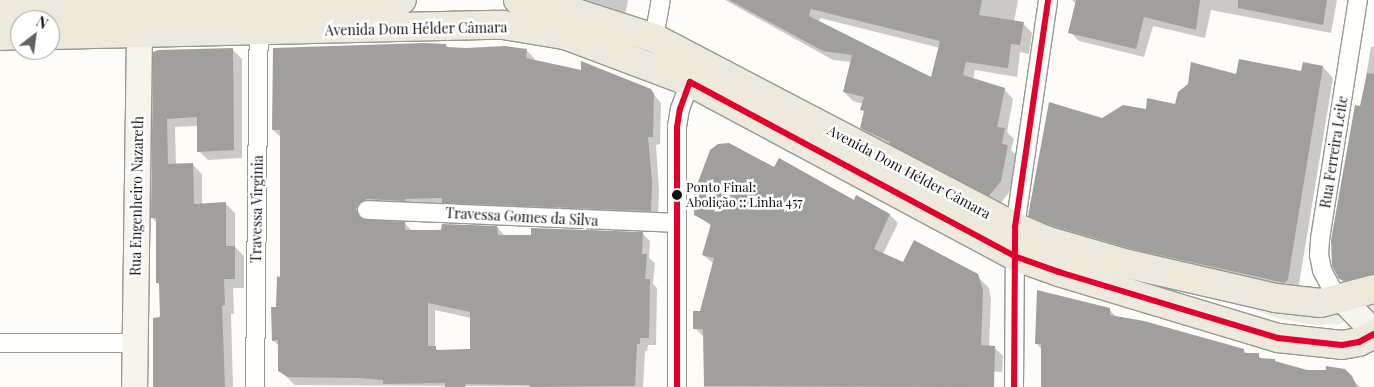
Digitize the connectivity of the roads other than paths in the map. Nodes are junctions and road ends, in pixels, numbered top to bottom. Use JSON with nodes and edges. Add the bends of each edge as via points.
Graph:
{"nodes":[{"id":1,"x":402,"y":0,"type":"edge"},
{"id":2,"x":518,"y":0,"type":"edge"},
{"id":3,"x":661,"y":0,"type":"edge"},
{"id":4,"x":1048,"y":0,"type":"edge"},
{"id":5,"x":1358,"y":0,"type":"edge"},
{"id":6,"x":212,"y":2,"type":"edge"},
{"id":7,"x":130,"y":6,"type":"junction"},
{"id":8,"x":3,"y":14,"type":"edge"},
{"id":9,"x":260,"y":32,"type":"junction"},
{"id":10,"x":139,"y":34,"type":"junction"},
{"id":11,"x":60,"y":35,"type":"edge"},
{"id":12,"x":654,"y":38,"type":"junction"},
{"id":13,"x":690,"y":82,"type":"junction"},
{"id":14,"x":367,"y":210,"type":"dead end"},
{"id":15,"x":677,"y":223,"type":"junction"},
{"id":16,"x":1015,"y":227,"type":"junction"},
{"id":17,"x":1014,"y":256,"type":"junction"},
{"id":18,"x":1374,"y":289,"type":"edge"},
{"id":19,"x":1341,"y":298,"type":"junction"},
{"id":20,"x":1374,"y":333,"type":"edge"},
{"id":21,"x":0,"y":343,"type":"edge"},
{"id":22,"x":136,"y":343,"type":"junction"},
{"id":23,"x":134,"y":387,"type":"edge"},
{"id":24,"x":255,"y":387,"type":"edge"},
{"id":25,"x":677,"y":387,"type":"edge"},
{"id":26,"x":1014,"y":387,"type":"edge"}],
"edges":[{"from":1,"to":6,"type":"main road","name":"Avenida Dom Hélder Câmara"},
{"from":2,"to":12,"type":"main road","name":"Avenida Dom Hélder Câmara","via":[[567,10]]},
{"from":3,"to":12,"type":"street"},
{"from":4,"to":16,"type":"street"},
{"from":5,"to":19,"type":"street","name":"Rua Ferreira Leite","via":[[1319,255],[1324,275]]},
{"from":6,"to":7,"type":"main road","name":"Avenida Dom Hélder Câmara"},
{"from":7,"to":8,"type":"main road","name":"Avenida Dom Hélder Câmara"},
{"from":7,"to":10,"type":"street","name":"Rua Engenheiro Nazareth"},
{"from":9,"to":10,"type":"main road","name":"Avenida Dom Hélder Câmara"},
{"from":9,"to":13,"type":"main road","name":"Avenida Dom Hélder Câmara","via":[[503,25],[565,35]]},
{"from":9,"to":24,"type":"street","name":"Travessa Virginia"},
{"from":10,"to":11,"type":"main road","name":"Avenida Dom Hélder Câmara"},
{"from":10,"to":22,"type":"street","name":"Rua Engenheiro Nazareth"},
{"from":12,"to":16,"type":"main road","name":"Avenida Dom Hélder Câmara"},
{"from":13,"to":15,"type":"street","via":[[677,127]]},
{"from":13,"to":17,"type":"main road","name":"Avenida Dom Hélder Câmara"},
{"from":14,"to":15,"type":"street","name":"Travessa Gomes da Silva"},
{"from":15,"to":25,"type":"street"},
{"from":16,"to":17,"type":"street"},
{"from":16,"to":19,"type":"main road","name":"Avenida Dom Hélder Câmara","via":[[1045,240],[1128,264],[1238,291],[1321,303]]},
{"from":17,"to":20,"type":"main road","name":"Avenida Dom Hélder Câmara","via":[[1278,338],[1342,345],[1359,342]]},
{"from":17,"to":26,"type":"street"},
{"from":18,"to":19,"type":"main road","name":"Avenida Dom Hélder Câmara"},
{"from":19,"to":20,"type":"street"},
{"from":21,"to":22,"type":"street"},
{"from":22,"to":23,"type":"street","name":"Rua Engenheiro Nazareth"}]}
